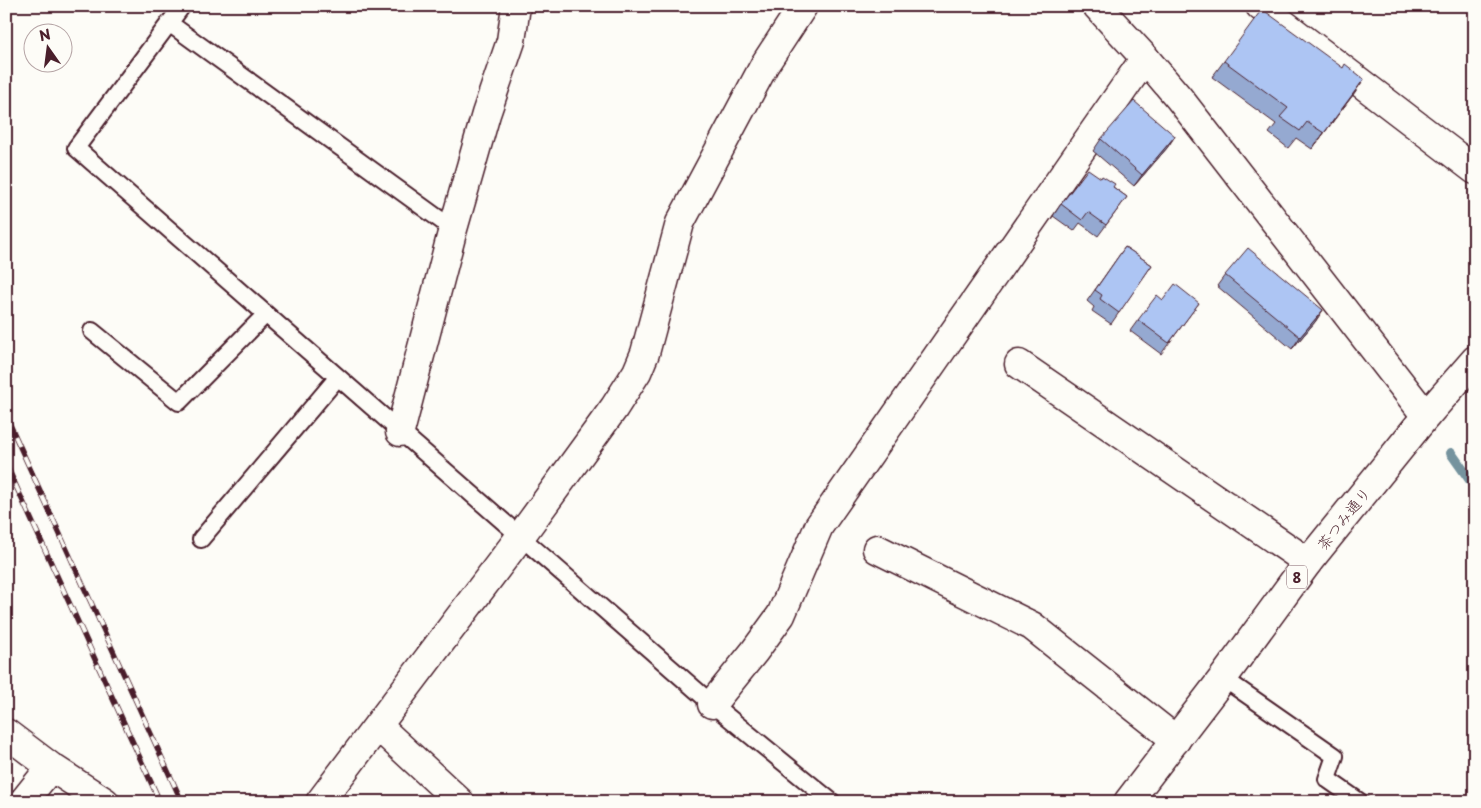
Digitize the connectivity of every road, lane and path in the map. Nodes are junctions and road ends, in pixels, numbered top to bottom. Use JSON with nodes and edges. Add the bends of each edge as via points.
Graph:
{"nodes":[{"id":1,"x":182,"y":6,"type":"edge"},
{"id":2,"x":516,"y":6,"type":"edge"},
{"id":3,"x":803,"y":6,"type":"edge"},
{"id":4,"x":1097,"y":6,"type":"edge"},
{"id":5,"x":1260,"y":6,"type":"edge"},
{"id":6,"x":169,"y":23,"type":"junction"},
{"id":7,"x":1145,"y":58,"type":"junction"},
{"id":8,"x":1475,"y":170,"type":"edge"},
{"id":9,"x":453,"y":229,"type":"junction"},
{"id":10,"x":266,"y":314,"type":"junction"},
{"id":11,"x":92,"y":331,"type":"dead end"},
{"id":12,"x":1475,"y":360,"type":"edge"},
{"id":13,"x":1019,"y":364,"type":"dead end"},
{"id":14,"x":338,"y":377,"type":"junction"},
{"id":15,"x":1426,"y":416,"type":"junction"},
{"id":16,"x":400,"y":432,"type":"junction"},
{"id":17,"x":520,"y":537,"type":"junction"},
{"id":18,"x":201,"y":539,"type":"dead end"},
{"id":19,"x":878,"y":549,"type":"dead end"},
{"id":20,"x":1308,"y":562,"type":"junction"},
{"id":21,"x":1223,"y":678,"type":"junction"},
{"id":22,"x":712,"y":704,"type":"junction"},
{"id":23,"x":378,"y":726,"type":"junction"},
{"id":24,"x":6,"y":734,"type":"edge"},
{"id":25,"x":1176,"y":740,"type":"junction"},
{"id":26,"x":51,"y":767,"type":"junction"},
{"id":27,"x":23,"y":802,"type":"edge"},
{"id":28,"x":105,"y":802,"type":"edge"},
{"id":29,"x":320,"y":802,"type":"edge"},
{"id":30,"x":460,"y":802,"type":"edge"},
{"id":31,"x":832,"y":802,"type":"edge"},
{"id":32,"x":1128,"y":802,"type":"edge"},
{"id":33,"x":1360,"y":802,"type":"edge"}],
"edges":[{"from":1,"to":6,"type":"lane"},
{"from":2,"to":9,"type":"street","via":[[511,41]]},
{"from":3,"to":17,"type":"street","via":[[765,64],[680,223],[637,372]]},
{"from":4,"to":7,"type":"street"},
{"from":5,"to":8,"type":"street"},
{"from":6,"to":9,"type":"lane"},
{"from":6,"to":10,"type":"lane","via":[[76,148]]},
{"from":7,"to":15,"type":"street"},
{"from":7,"to":22,"type":"street","via":[[819,526],[781,615]]},
{"from":9,"to":16,"type":"street"},
{"from":10,"to":11,"type":"lane","via":[[179,402]]},
{"from":10,"to":14,"type":"lane"},
{"from":12,"to":15,"type":"street","name":"茶つみ通り","number":"8"},
{"from":13,"to":20,"type":"street"},
{"from":14,"to":16,"type":"lane"},
{"from":14,"to":18,"type":"lane"},
{"from":15,"to":20,"type":"street","name":"茶つみ通り","number":"8"},
{"from":16,"to":17,"type":"lane"},
{"from":17,"to":22,"type":"lane"},
{"from":17,"to":23,"type":"street"},
{"from":19,"to":25,"type":"street","via":[[1032,626]]},
{"from":20,"to":21,"type":"street","name":"茶つみ通り","number":"8"},
{"from":21,"to":25,"type":"street","name":"茶つみ通り","number":"8"},
{"from":21,"to":33,"type":"lane","via":[[1335,756],[1327,779]]},
{"from":22,"to":31,"type":"lane"},
{"from":23,"to":29,"type":"street"},
{"from":23,"to":30,"type":"street"},
{"from":24,"to":26,"type":"street"},
{"from":25,"to":32,"type":"street","name":"茶つみ通り","number":"8"},
{"from":26,"to":27,"type":"street"},
{"from":26,"to":28,"type":"street"}]}
